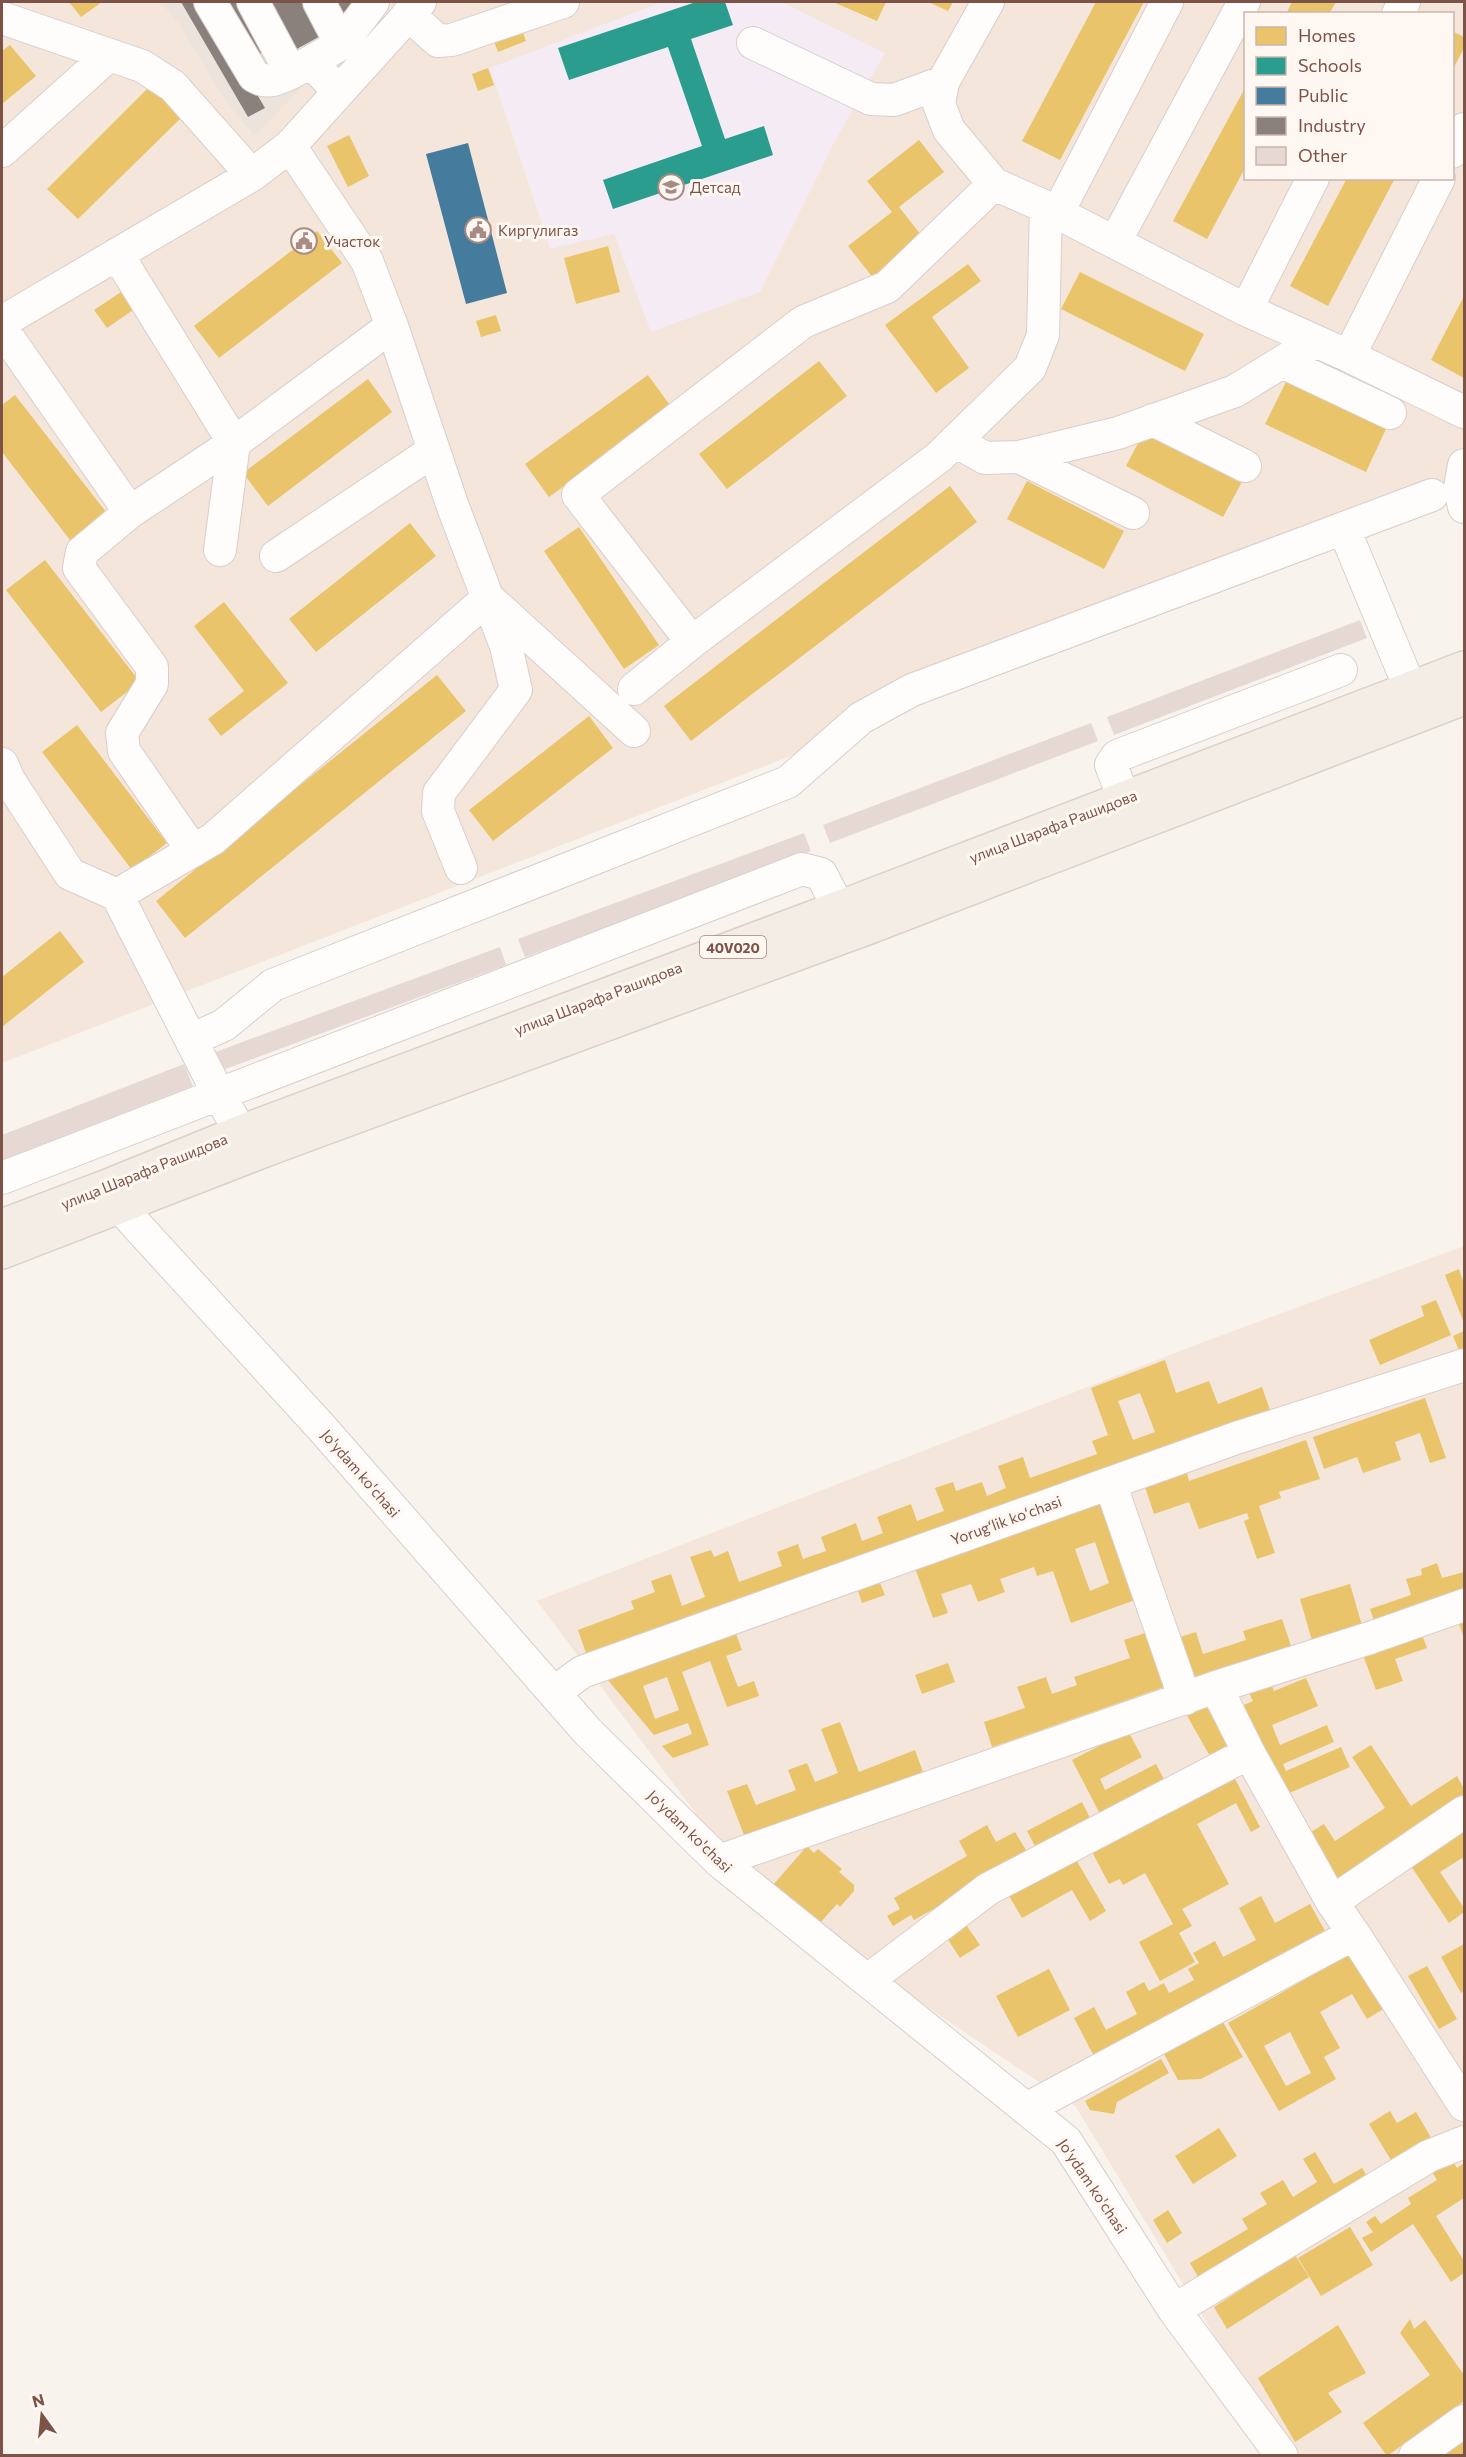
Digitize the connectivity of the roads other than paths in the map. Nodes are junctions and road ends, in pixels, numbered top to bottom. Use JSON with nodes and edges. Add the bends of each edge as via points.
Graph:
{"nodes":[{"id":1,"x":210,"y":2,"type":"edge"},
{"id":2,"x":253,"y":2,"type":"edge"},
{"id":3,"x":320,"y":2,"type":"edge"},
{"id":4,"x":373,"y":2,"type":"edge"},
{"id":5,"x":563,"y":2,"type":"edge"},
{"id":6,"x":988,"y":2,"type":"edge"},
{"id":7,"x":1167,"y":2,"type":"edge"},
{"id":8,"x":1244,"y":2,"type":"edge"},
{"id":9,"x":414,"y":8,"type":"edge"},
{"id":10,"x":2,"y":18,"type":"edge"},
{"id":11,"x":341,"y":44,"type":"junction"},
{"id":12,"x":753,"y":44,"type":"dead end"},
{"id":13,"x":109,"y":55,"type":"junction"},
{"id":14,"x":302,"y":67,"type":"junction"},
{"id":15,"x":339,"y":91,"type":"junction"},
{"id":16,"x":941,"y":93,"type":"junction"},
{"id":17,"x":1464,"y":129,"type":"edge"},
{"id":18,"x":290,"y":146,"type":"junction"},
{"id":19,"x":1454,"y":148,"type":"edge"},
{"id":20,"x":2,"y":151,"type":"edge"},
{"id":21,"x":252,"y":175,"type":"junction"},
{"id":22,"x":1312,"y":180,"type":"edge"},
{"id":23,"x":1438,"y":180,"type":"edge"},
{"id":24,"x":994,"y":184,"type":"junction"},
{"id":25,"x":1052,"y":209,"type":"junction"},
{"id":26,"x":1115,"y":242,"type":"junction"},
{"id":27,"x":117,"y":254,"type":"junction"},
{"id":28,"x":1246,"y":309,"type":"junction"},
{"id":29,"x":2,"y":322,"type":"edge"},
{"id":30,"x":392,"y":326,"type":"junction"},
{"id":31,"x":2,"y":329,"type":"edge"},
{"id":32,"x":1315,"y":342,"type":"junction"},
{"id":33,"x":1349,"y":356,"type":"junction"},
{"id":34,"x":1282,"y":362,"type":"junction"},
{"id":35,"x":1464,"y":412,"type":"edge"},
{"id":36,"x":1390,"y":413,"type":"dead end"},
{"id":37,"x":1154,"y":420,"type":"junction"},
{"id":38,"x":955,"y":441,"type":"junction"},
{"id":39,"x":234,"y":443,"type":"junction"},
{"id":40,"x":433,"y":451,"type":"junction"},
{"id":41,"x":1019,"y":457,"type":"junction"},
{"id":42,"x":1464,"y":465,"type":"edge"},
{"id":43,"x":1245,"y":466,"type":"dead end"},
{"id":44,"x":1432,"y":495,"type":"dead end"},
{"id":45,"x":1464,"y":507,"type":"edge"},
{"id":46,"x":130,"y":512,"type":"junction"},
{"id":47,"x":1133,"y":513,"type":"dead end"},
{"id":48,"x":1344,"y":529,"type":"junction"},
{"id":49,"x":220,"y":550,"type":"dead end"},
{"id":50,"x":276,"y":556,"type":"dead end"},
{"id":51,"x":488,"y":598,"type":"junction"},
{"id":52,"x":692,"y":642,"type":"junction"},
{"id":53,"x":1464,"y":668,"type":"edge"},
{"id":54,"x":1341,"y":670,"type":"dead end"},
{"id":55,"x":1410,"y":688,"type":"junction"},
{"id":56,"x":634,"y":689,"type":"dead end"},
{"id":57,"x":1464,"y":698,"type":"edge"},
{"id":58,"x":634,"y":731,"type":"dead end"},
{"id":59,"x":2,"y":764,"type":"edge"},
{"id":60,"x":1124,"y":799,"type":"junction"},
{"id":61,"x":10,"y":802,"type":"edge"},
{"id":62,"x":193,"y":851,"type":"junction"},
{"id":63,"x":461,"y":868,"type":"dead end"},
{"id":64,"x":117,"y":895,"type":"junction"},
{"id":65,"x":858,"y":911,"type":"junction"},
{"id":66,"x":519,"y":979,"type":"junction"},
{"id":67,"x":537,"y":1021,"type":"junction"},
{"id":68,"x":190,"y":1040,"type":"junction"},
{"id":69,"x":219,"y":1095,"type":"junction"},
{"id":70,"x":241,"y":1132,"type":"junction"},
{"id":71,"x":43,"y":1162,"type":"junction"},
{"id":72,"x":2,"y":1178,"type":"edge"},
{"id":73,"x":112,"y":1197,"type":"junction"},
{"id":74,"x":57,"y":1205,"type":"junction"},
{"id":75,"x":2,"y":1226,"type":"edge"},
{"id":76,"x":2,"y":1252,"type":"edge"},
{"id":77,"x":1464,"y":1365,"type":"edge"},
{"id":78,"x":1110,"y":1483,"type":"junction"},
{"id":79,"x":1464,"y":1605,"type":"edge"},
{"id":80,"x":1216,"y":1688,"type":"junction"},
{"id":81,"x":555,"y":1692,"type":"junction"},
{"id":82,"x":1185,"y":1699,"type":"junction"},
{"id":83,"x":1249,"y":1753,"type":"junction"},
{"id":84,"x":1464,"y":1812,"type":"edge"},
{"id":85,"x":719,"y":1861,"type":"junction"},
{"id":86,"x":1332,"y":1902,"type":"junction"},
{"id":87,"x":1354,"y":1934,"type":"junction"},
{"id":88,"x":868,"y":1980,"type":"junction"},
{"id":89,"x":1464,"y":2105,"type":"edge"},
{"id":90,"x":1026,"y":2109,"type":"junction"},
{"id":91,"x":1464,"y":2142,"type":"edge"},
{"id":92,"x":1174,"y":2310,"type":"junction"},
{"id":93,"x":1464,"y":2421,"type":"edge"},
{"id":94,"x":1282,"y":2456,"type":"edge"},
{"id":95,"x":1415,"y":2456,"type":"edge"}],
"edges":[{"from":1,"to":14,"type":"street","via":[[254,76],[262,82]]},
{"from":2,"to":14,"type":"street"},
{"from":3,"to":11,"type":"street"},
{"from":4,"to":11,"type":"street"},
{"from":5,"to":9,"type":"street","via":[[452,40],[438,41]]},
{"from":6,"to":16,"type":"street"},
{"from":7,"to":25,"type":"street"},
{"from":8,"to":26,"type":"street"},
{"from":9,"to":15,"type":"street"},
{"from":10,"to":13,"type":"street"},
{"from":11,"to":14,"type":"street"},
{"from":12,"to":16,"type":"street","via":[[871,99]]},
{"from":13,"to":20,"type":"street"},
{"from":13,"to":21,"type":"street","via":[[142,66],[173,86]]},
{"from":14,"to":15,"type":"street","via":[[316,68]]},
{"from":15,"to":18,"type":"street"},
{"from":16,"to":24,"type":"street","via":[[949,130]]},
{"from":17,"to":19,"type":"street"},
{"from":18,"to":21,"type":"street"},
{"from":18,"to":30,"type":"street","via":[[367,261]]},
{"from":21,"to":27,"type":"street"},
{"from":22,"to":28,"type":"street"},
{"from":23,"to":33,"type":"street"},
{"from":24,"to":25,"type":"street"},
{"from":24,"to":52,"type":"street","via":[[887,287],[803,322],[578,495]]},
{"from":25,"to":26,"type":"street"},
{"from":25,"to":38,"type":"street","via":[[1043,335],[1030,368]]},
{"from":26,"to":28,"type":"street"},
{"from":27,"to":29,"type":"street"},
{"from":27,"to":39,"type":"street"},
{"from":28,"to":32,"type":"street"},
{"from":30,"to":39,"type":"street"},
{"from":30,"to":40,"type":"street"},
{"from":31,"to":46,"type":"street"},
{"from":32,"to":33,"type":"street"},
{"from":32,"to":34,"type":"street"},
{"from":33,"to":35,"type":"street"},
{"from":34,"to":36,"type":"street"},
{"from":34,"to":37,"type":"street","via":[[1235,391]]},
{"from":37,"to":41,"type":"street","via":[[1118,433]]},
{"from":37,"to":43,"type":"street"},
{"from":38,"to":41,"type":"street","via":[[985,458]]},
{"from":38,"to":52,"type":"street"},
{"from":39,"to":46,"type":"street"},
{"from":39,"to":49,"type":"street"},
{"from":40,"to":50,"type":"street"},
{"from":40,"to":51,"type":"street"},
{"from":41,"to":47,"type":"street"},
{"from":42,"to":45,"type":"street","via":[[1460,488]]},
{"from":44,"to":48,"type":"street"},
{"from":46,"to":62,"type":"street","via":[[82,552],[79,568],[152,668],[152,684],[122,733],[124,751]]},
{"from":48,"to":55,"type":"street"},
{"from":48,"to":68,"type":"street","via":[[912,690],[861,718],[788,782],[273,985],[224,1025]]},
{"from":51,"to":58,"type":"street"},
{"from":51,"to":62,"type":"street","via":[[213,839]]},
{"from":51,"to":63,"type":"street","via":[[506,646],[516,690],[439,793],[438,812]]},
{"from":52,"to":56,"type":"street"},
{"from":53,"to":55,"type":"main road","name":"улица Шарафа Рашидова","number":"40V020"},
{"from":54,"to":60,"type":"street","via":[[1117,756],[1110,765]]},
{"from":55,"to":60,"type":"main road","name":"улица Шарафа Рашидова","number":"40V020"},
{"from":57,"to":65,"type":"main road"},
{"from":59,"to":61,"type":"street"},
{"from":60,"to":65,"type":"main road","name":"улица Шарафа Рашидова","number":"40V020"},
{"from":61,"to":64,"type":"street","via":[[70,874]]},
{"from":62,"to":64,"type":"street"},
{"from":64,"to":68,"type":"street"},
{"from":65,"to":66,"type":"street","via":[[821,874],[802,869]]},
{"from":65,"to":67,"type":"main road","name":"улица Шарафа Рашидова","number":"40V020"},
{"from":65,"to":73,"type":"main road"},
{"from":66,"to":67,"type":"street"},
{"from":66,"to":69,"type":"street"},
{"from":67,"to":70,"type":"main road","name":"улица Шарафа Рашидова","number":"40V020"},
{"from":68,"to":69,"type":"street"},
{"from":69,"to":70,"type":"street"},
{"from":69,"to":71,"type":"street"},
{"from":70,"to":73,"type":"main road","name":"улица Шарафа Рашидова","number":"40V020"},
{"from":71,"to":72,"type":"street"},
{"from":71,"to":74,"type":"street"},
{"from":73,"to":74,"type":"main road","name":"улица Шарафа Рашидова","number":"40V020"},
{"from":73,"to":76,"type":"main road"},
{"from":73,"to":81,"type":"street","name":"Jo'ydam ko'chasi"},
{"from":74,"to":75,"type":"main road","name":"улица Шарафа Рашидова","number":"40V020"},
{"from":77,"to":78,"type":"street","name":"Yorugʻlik koʻchasi"},
{"from":78,"to":81,"type":"street","name":"Yorugʻlik koʻchasi","via":[[582,1672]]},
{"from":78,"to":82,"type":"street"},
{"from":79,"to":80,"type":"street"},
{"from":80,"to":82,"type":"street"},
{"from":80,"to":83,"type":"street"},
{"from":81,"to":85,"type":"street","name":"Jo'ydam ko'chasi","via":[[588,1732]]},
{"from":82,"to":85,"type":"street"},
{"from":83,"to":86,"type":"street"},
{"from":83,"to":88,"type":"street","via":[[988,1889]]},
{"from":84,"to":86,"type":"street"},
{"from":85,"to":88,"type":"street","name":"Jo'ydam ko'chasi"},
{"from":86,"to":87,"type":"street"},
{"from":87,"to":89,"type":"street"},
{"from":87,"to":90,"type":"street"},
{"from":88,"to":90,"type":"street","name":"Jo'ydam ko'chasi"},
{"from":90,"to":92,"type":"street","name":"Jo'ydam ko'chasi","via":[[1066,2141]]},
{"from":91,"to":92,"type":"street","via":[[1429,2156]]},
{"from":92,"to":94,"type":"street","name":"Jo'ydam ko'chasi"},
{"from":93,"to":95,"type":"street"}]}
